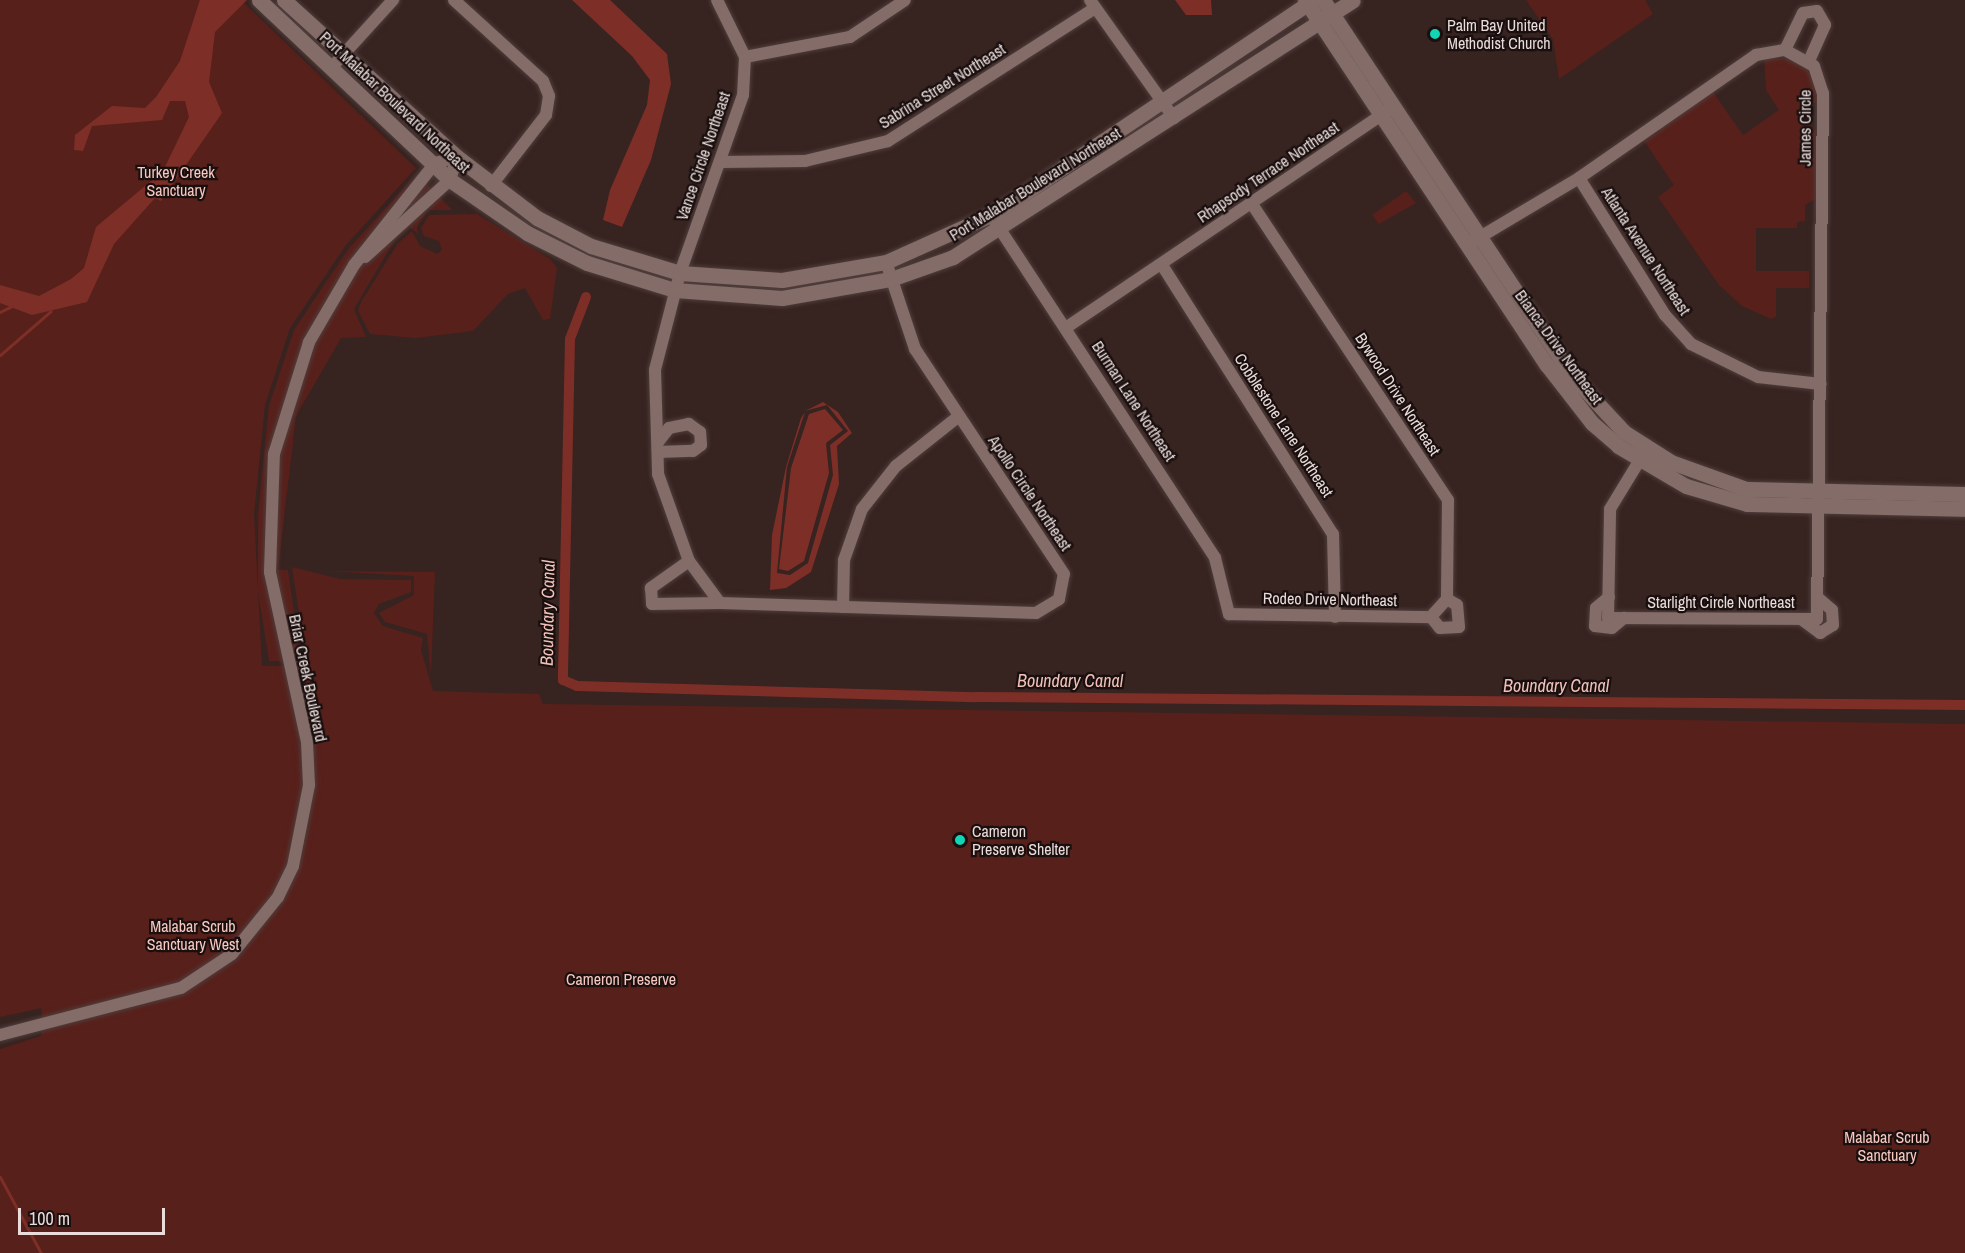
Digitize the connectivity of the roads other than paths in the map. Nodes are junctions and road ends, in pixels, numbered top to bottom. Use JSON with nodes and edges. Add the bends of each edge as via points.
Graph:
{"nodes":[{"id":1,"x":259,"y":0,"type":"edge"},
{"id":2,"x":284,"y":0,"type":"edge"},
{"id":3,"x":393,"y":0,"type":"edge"},
{"id":4,"x":454,"y":0,"type":"edge"},
{"id":5,"x":717,"y":0,"type":"edge"},
{"id":6,"x":905,"y":0,"type":"edge"},
{"id":7,"x":1323,"y":0,"type":"edge"},
{"id":8,"x":1353,"y":0,"type":"edge"},
{"id":9,"x":1308,"y":1,"type":"edge"},
{"id":10,"x":1093,"y":4,"type":"edge"},
{"id":11,"x":1326,"y":18,"type":"junction"},
{"id":12,"x":1785,"y":50,"type":"junction"},
{"id":13,"x":343,"y":55,"type":"junction"},
{"id":14,"x":745,"y":57,"type":"junction"},
{"id":15,"x":1809,"y":61,"type":"junction"},
{"id":16,"x":332,"y":67,"type":"junction"},
{"id":17,"x":1162,"y":102,"type":"junction"},
{"id":18,"x":1387,"y":111,"type":"junction"},
{"id":19,"x":1173,"y":118,"type":"junction"},
{"id":20,"x":457,"y":156,"type":"junction"},
{"id":21,"x":722,"y":162,"type":"junction"},
{"id":22,"x":435,"y":163,"type":"junction"},
{"id":23,"x":1579,"y":178,"type":"junction"},
{"id":24,"x":450,"y":180,"type":"junction"},
{"id":25,"x":491,"y":186,"type":"junction"},
{"id":26,"x":1252,"y":204,"type":"junction"},
{"id":27,"x":991,"y":215,"type":"junction"},
{"id":28,"x":1002,"y":231,"type":"junction"},
{"id":29,"x":1480,"y":237,"type":"junction"},
{"id":30,"x":1466,"y":246,"type":"junction"},
{"id":31,"x":886,"y":262,"type":"junction"},
{"id":32,"x":354,"y":265,"type":"junction"},
{"id":33,"x":1162,"y":265,"type":"junction"},
{"id":34,"x":680,"y":273,"type":"junction"},
{"id":35,"x":891,"y":279,"type":"junction"},
{"id":36,"x":675,"y":290,"type":"junction"},
{"id":37,"x":1067,"y":327,"type":"junction"},
{"id":38,"x":1549,"y":354,"type":"junction"},
{"id":39,"x":1821,"y":384,"type":"junction"},
{"id":40,"x":958,"y":416,"type":"junction"},
{"id":41,"x":1643,"y":454,"type":"junction"},
{"id":42,"x":1965,"y":494,"type":"edge"},
{"id":43,"x":1822,"y":502,"type":"junction"},
{"id":44,"x":1965,"y":509,"type":"edge"},
{"id":45,"x":689,"y":561,"type":"junction"},
{"id":46,"x":1609,"y":597,"type":"junction"},
{"id":47,"x":1447,"y":599,"type":"junction"},
{"id":48,"x":720,"y":603,"type":"junction"},
{"id":49,"x":843,"y":607,"type":"junction"},
{"id":50,"x":1228,"y":614,"type":"joint"},
{"id":51,"x":1335,"y":617,"type":"junction"},
{"id":52,"x":1431,"y":617,"type":"junction"},
{"id":53,"x":1624,"y":618,"type":"junction"},
{"id":54,"x":5,"y":1033,"type":"edge"}],
"edges":[{"from":1,"to":16,"type":"street","name":"Port Malabar Boulevard Northeast"},
{"from":2,"to":13,"type":"street","name":"Port Malabar Boulevard Northeast"},
{"from":3,"to":13,"type":"street"},
{"from":4,"to":25,"type":"street","via":[[543,81],[549,96],[546,116]]},
{"from":5,"to":14,"type":"street","name":"Vance Circle Northeast"},
{"from":6,"to":14,"type":"street","via":[[850,37]]},
{"from":7,"to":11,"type":"street"},
{"from":8,"to":11,"type":"street","name":"Port Malabar Boulevard Northeast"},
{"from":9,"to":11,"type":"street"},
{"from":9,"to":17,"type":"street","name":"Port Malabar Boulevard Northeast"},
{"from":10,"to":17,"type":"street"},
{"from":10,"to":21,"type":"street","name":"Sabrina Street Northeast","via":[[888,141],[805,161]]},
{"from":11,"to":18,"type":"street","name":"Bianca Drive Northeast"},
{"from":11,"to":19,"type":"street","name":"Port Malabar Boulevard Northeast"},
{"from":12,"to":15,"type":"street"},
{"from":12,"to":15,"type":"street","via":[[1803,13],[1817,11],[1825,25]]},
{"from":12,"to":23,"type":"street","via":[[1756,55]]},
{"from":13,"to":16,"type":"street"},
{"from":13,"to":20,"type":"street","name":"Port Malabar Boulevard Northeast"},
{"from":14,"to":21,"type":"street","name":"Vance Circle Northeast","via":[[743,95]]},
{"from":15,"to":39,"type":"street","name":"James Circle","via":[[1823,93]]},
{"from":16,"to":22,"type":"street","name":"Port Malabar Boulevard Northeast"},
{"from":17,"to":19,"type":"street"},
{"from":17,"to":27,"type":"street","name":"Port Malabar Boulevard Northeast"},
{"from":18,"to":26,"type":"street","name":"Rhapsody Terrace Northeast"},
{"from":18,"to":29,"type":"street","name":"Bianca Drive Northeast"},
{"from":18,"to":30,"type":"street","name":"Bianca Drive Northeast"},
{"from":19,"to":28,"type":"street","name":"Port Malabar Boulevard Northeast"},
{"from":20,"to":22,"type":"street"},
{"from":20,"to":24,"type":"street"},
{"from":20,"to":25,"type":"street","name":"Port Malabar Boulevard Northeast"},
{"from":21,"to":34,"type":"street","name":"Vance Circle Northeast"},
{"from":22,"to":24,"type":"street","name":"Port Malabar Boulevard Northeast"},
{"from":22,"to":32,"type":"street","name":"Briar Creek Boulevard"},
{"from":23,"to":29,"type":"street"},
{"from":23,"to":39,"type":"street","name":"Atlanta Avenue Northeast","via":[[1665,315],[1691,344],[1758,377]]},
{"from":24,"to":32,"type":"street","name":"Briar Creek Boulevard"},
{"from":24,"to":36,"type":"street","name":"Port Malabar Boulevard Northeast","via":[[527,233],[587,263]]},
{"from":25,"to":34,"type":"street","name":"Port Malabar Boulevard Northeast","via":[[591,246]]},
{"from":26,"to":33,"type":"street","name":"Rhapsody Terrace Northeast"},
{"from":26,"to":47,"type":"street","name":"Bywood Drive Northeast","via":[[1448,500]]},
{"from":27,"to":28,"type":"street","name":"Burman Lane Northeast"},
{"from":27,"to":31,"type":"street","name":"Port Malabar Boulevard Northeast"},
{"from":28,"to":35,"type":"street","name":"Port Malabar Boulevard Northeast","via":[[952,257]]},
{"from":28,"to":37,"type":"street","name":"Burman Lane Northeast"},
{"from":29,"to":30,"type":"street"},
{"from":29,"to":38,"type":"street","name":"Bianca Drive Northeast"},
{"from":30,"to":38,"type":"street","name":"Bianca Drive Northeast"},
{"from":31,"to":34,"type":"street","name":"Port Malabar Boulevard Northeast","via":[[782,280]]},
{"from":31,"to":35,"type":"street","name":"Apollo Circle Northeast"},
{"from":32,"to":54,"type":"street","name":"Briar Creek Boulevard","via":[[309,342],[274,454],[270,572],[307,742],[309,784],[293,866],[266,914],[232,954],[180,988]]},
{"from":33,"to":37,"type":"street","name":"Rhapsody Terrace Northeast"},
{"from":33,"to":51,"type":"street","name":"Cobblestone Lane Northeast","via":[[1334,534]]},
{"from":34,"to":36,"type":"street","name":"Vance Circle Northeast"},
{"from":35,"to":36,"type":"street","name":"Port Malabar Boulevard Northeast","via":[[782,298]]},
{"from":35,"to":40,"type":"street","name":"Apollo Circle Northeast","via":[[915,349]]},
{"from":36,"to":45,"type":"street","via":[[655,370],[658,447],[663,498]]},
{"from":37,"to":50,"type":"street","name":"Burman Lane Northeast","via":[[1215,558]]},
{"from":38,"to":41,"type":"street","name":"Bianca Drive Northeast"},
{"from":39,"to":43,"type":"street","name":"James Circle"},
{"from":40,"to":49,"type":"street","via":[[896,466],[862,509],[844,560]]},
{"from":40,"to":49,"type":"street","name":"Apollo Circle Northeast","via":[[1064,574],[1059,599],[1035,613]]},
{"from":41,"to":43,"type":"street","name":"Bianca Drive Northeast","via":[[1746,489]]},
{"from":41,"to":46,"type":"street","via":[[1610,509]]},
{"from":42,"to":43,"type":"street","name":"Bianca Drive Northeast"},
{"from":43,"to":44,"type":"street","name":"Bianca Drive Northeast"},
{"from":43,"to":53,"type":"street","name":"Starlight Circle Northeast","via":[[1817,619]]},
{"from":45,"to":48,"type":"street"},
{"from":45,"to":48,"type":"street","name":"Apollo Circle Northeast","via":[[651,588],[652,604]]},
{"from":46,"to":53,"type":"street","name":"Starlight Circle Northeast","via":[[1608,618]]},
{"from":46,"to":53,"type":"street","via":[[1596,608],[1595,626],[1612,628]]},
{"from":47,"to":52,"type":"street"},
{"from":47,"to":52,"type":"street","via":[[1457,605],[1459,627],[1440,628]]},
{"from":48,"to":49,"type":"street","name":"Apollo Circle Northeast"},
{"from":50,"to":51,"type":"street","name":"Rodeo Drive Northeast"},
{"from":51,"to":52,"type":"street","name":"Rodeo Drive Northeast"}]}
